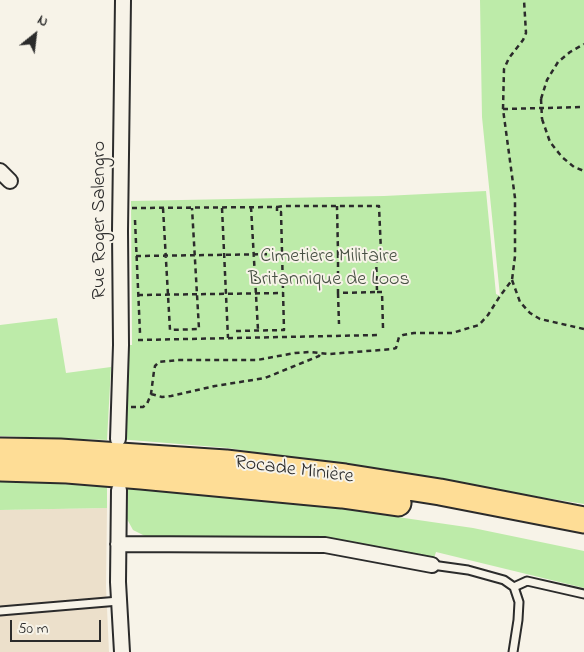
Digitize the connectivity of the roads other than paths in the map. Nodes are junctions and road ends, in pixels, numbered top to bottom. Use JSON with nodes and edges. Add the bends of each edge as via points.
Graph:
{"nodes":[{"id":1,"x":123,"y":0,"type":"edge"},
{"id":2,"x":118,"y":439,"type":"dead end"},
{"id":3,"x":0,"y":451,"type":"edge"},
{"id":4,"x":0,"y":468,"type":"edge"},
{"id":5,"x":119,"y":490,"type":"dead end"},
{"id":6,"x":584,"y":520,"type":"edge"},
{"id":7,"x":584,"y":537,"type":"edge"},
{"id":8,"x":118,"y":544,"type":"junction"},
{"id":9,"x":432,"y":565,"type":"joint"},
{"id":10,"x":514,"y":587,"type":"junction"},
{"id":11,"x":584,"y":594,"type":"edge"},
{"id":12,"x":119,"y":601,"type":"junction"},
{"id":13,"x":0,"y":611,"type":"edge"},
{"id":14,"x":122,"y":652,"type":"edge"},
{"id":15,"x":513,"y":652,"type":"edge"}],
"edges":[{"from":1,"to":2,"type":"street","name":"Rue Roger Salengro"},
{"from":3,"to":6,"type":"highway","name":"Rocade Minière","via":[[236,464],[432,491]]},
{"from":4,"to":7,"type":"highway","name":"Rocade Minière","via":[[132,475],[342,495],[422,506]]},
{"from":5,"to":8,"type":"street"},
{"from":8,"to":9,"type":"street","via":[[325,545]]},
{"from":8,"to":12,"type":"street"},
{"from":9,"to":10,"type":"lane","via":[[468,570],[504,580]]},
{"from":10,"to":11,"type":"lane","via":[[526,581]]},
{"from":10,"to":15,"type":"lane","via":[[519,602]]},
{"from":12,"to":13,"type":"lane"},
{"from":12,"to":14,"type":"street"}]}
